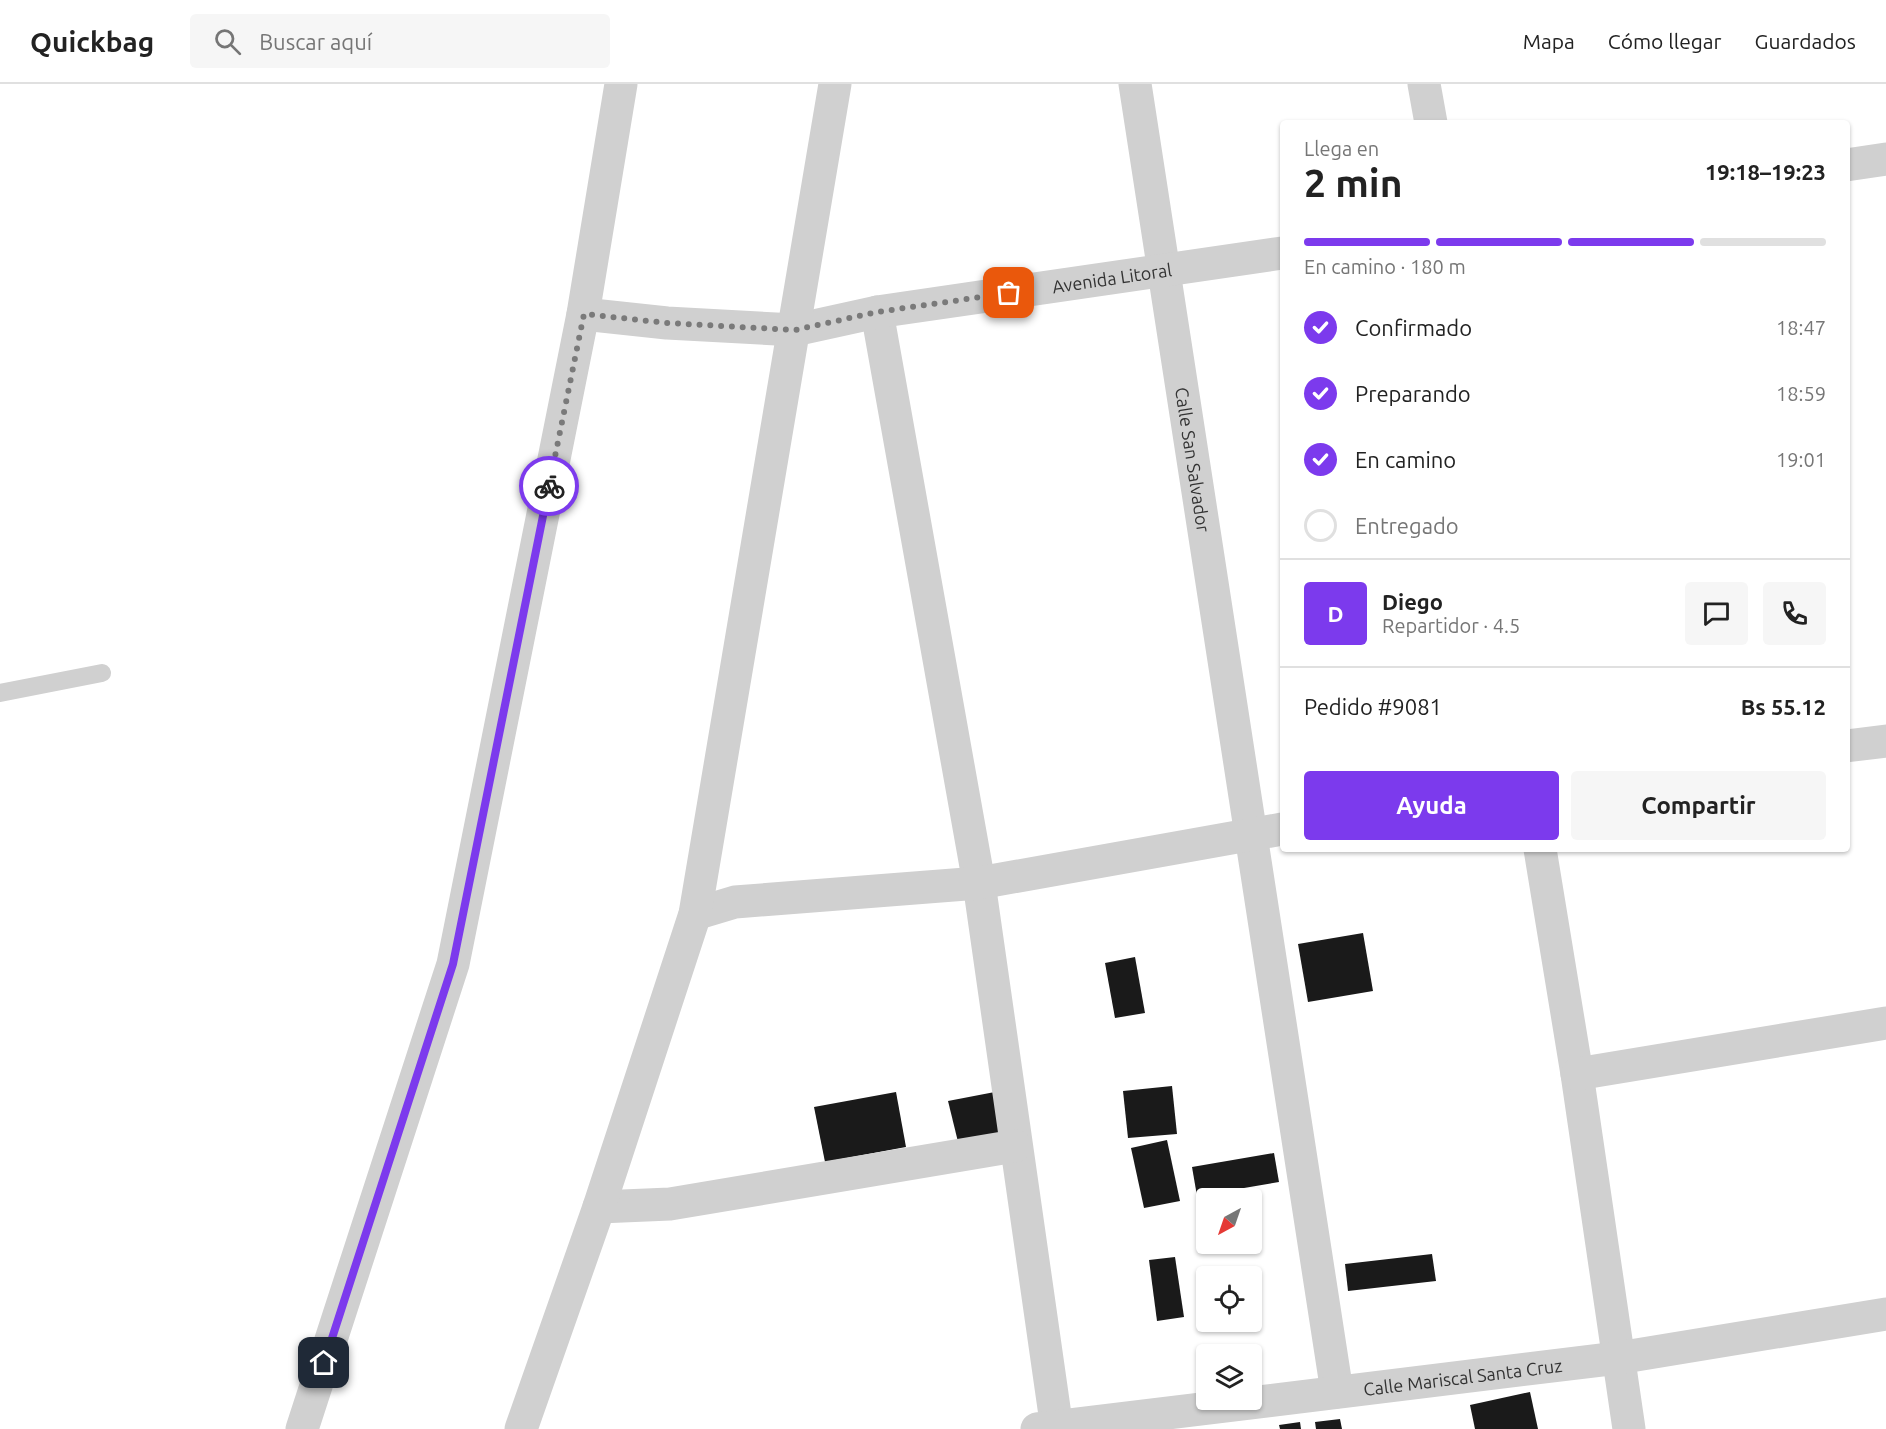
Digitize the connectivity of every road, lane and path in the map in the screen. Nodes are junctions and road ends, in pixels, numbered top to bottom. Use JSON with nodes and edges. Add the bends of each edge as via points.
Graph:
{"nodes":[{"id":1,"x":621,"y":84,"type":"edge"},
{"id":2,"x":835,"y":84,"type":"edge"},
{"id":3,"x":1136,"y":84,"type":"edge"},
{"id":4,"x":1424,"y":84,"type":"edge"},
{"id":5,"x":1430,"y":120,"type":"edge"},
{"id":6,"x":1886,"y":159,"type":"edge"},
{"id":7,"x":1850,"y":164,"type":"edge"},
{"id":8,"x":1280,"y":253,"type":"edge"},
{"id":9,"x":1163,"y":272,"type":"junction"},
{"id":10,"x":877,"y":312,"type":"junction"},
{"id":11,"x":584,"y":314,"type":"junction"},
{"id":12,"x":795,"y":330,"type":"junction"},
{"id":13,"x":102,"y":673,"type":"dead end"},
{"id":14,"x":0,"y":693,"type":"edge"},
{"id":15,"x":1886,"y":741,"type":"edge"},
{"id":16,"x":1850,"y":746,"type":"edge"},
{"id":17,"x":1267,"y":831,"type":"edge"},
{"id":18,"x":1540,"y":852,"type":"edge"},
{"id":19,"x":979,"y":883,"type":"junction"},
{"id":20,"x":695,"y":914,"type":"junction"},
{"id":21,"x":1886,"y":1023,"type":"edge"},
{"id":22,"x":1577,"y":1074,"type":"junction"},
{"id":23,"x":1015,"y":1146,"type":"junction"},
{"id":24,"x":599,"y":1207,"type":"junction"},
{"id":25,"x":1886,"y":1314,"type":"edge"},
{"id":26,"x":1618,"y":1358,"type":"junction"},
{"id":27,"x":1337,"y":1392,"type":"junction"},
{"id":28,"x":1050,"y":1428,"type":"edge"},
{"id":29,"x":302,"y":1429,"type":"edge"},
{"id":30,"x":521,"y":1429,"type":"edge"},
{"id":31,"x":1629,"y":1429,"type":"edge"}],
"edges":[{"from":1,"to":11,"type":"street"},
{"from":2,"to":12,"type":"street"},
{"from":3,"to":9,"type":"street","name":"Calle San Salvador"},
{"from":4,"to":5,"type":"street"},
{"from":6,"to":7,"type":"street"},
{"from":8,"to":9,"type":"street","name":"Avenida Litoral"},
{"from":9,"to":10,"type":"street","name":"Avenida Litoral"},
{"from":9,"to":17,"type":"street","name":"Calle San Salvador"},
{"from":10,"to":12,"type":"street","name":"Avenida Litoral"},
{"from":10,"to":19,"type":"street"},
{"from":11,"to":12,"type":"street","name":"Avenida Litoral"},
{"from":11,"to":29,"type":"street","via":[[453,964]]},
{"from":12,"to":20,"type":"street"},
{"from":13,"to":14,"type":"lane"},
{"from":15,"to":16,"type":"street"},
{"from":17,"to":19,"type":"street"},
{"from":17,"to":27,"type":"street","name":"Calle San Salvador"},
{"from":18,"to":22,"type":"street"},
{"from":19,"to":20,"type":"street","via":[[735,902]]},
{"from":19,"to":23,"type":"street"},
{"from":20,"to":24,"type":"street"},
{"from":21,"to":22,"type":"street"},
{"from":22,"to":26,"type":"street"},
{"from":23,"to":24,"type":"street","via":[[670,1204]]},
{"from":23,"to":28,"type":"street"},
{"from":24,"to":30,"type":"street"},
{"from":25,"to":26,"type":"street","name":"Calle Mariscal Santa Cruz"},
{"from":26,"to":27,"type":"street","name":"Calle Mariscal Santa Cruz"},
{"from":26,"to":31,"type":"street"},
{"from":27,"to":28,"type":"street","name":"Calle Mariscal Santa Cruz"}]}
